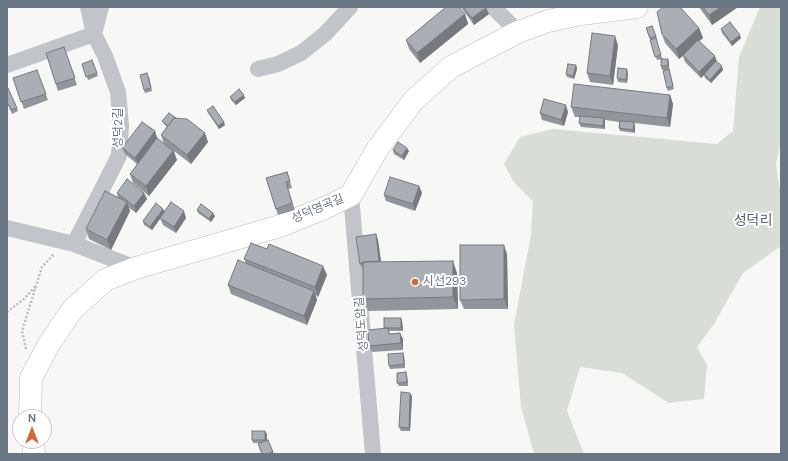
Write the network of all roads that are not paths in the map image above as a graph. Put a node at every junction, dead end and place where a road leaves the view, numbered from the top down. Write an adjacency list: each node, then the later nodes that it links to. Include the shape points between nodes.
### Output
1 (88, 7): 7 (street, 성덕2길)
2 (101, 7): 7 (street)
3 (350, 7): 9 (street, via 301,53 278,64)
4 (493, 7): 6 (street)
5 (637, 7): 6 (main road, 성덕영곡길, via 575,15)
6 (518, 32): 10 (main road, 성덕영곡길, via 451,67 413,101 378,148)
7 (94, 34): 8 (street); 12 (street, 성덕2길, via 118,92 121,126 119,156)
8 (7, 65)
9 (258, 69)
10 (351, 195): 13 (main road, 성덕영곡길, via 280,226); 15 (street, 성덕도암길)
11 (7, 228): 12 (street)
12 (74, 244): 13 (street)
13 (136, 268): 14 (main road, 성덕영곡길, via 105,280 72,310 49,344 32,378)
14 (30, 409)
15 (372, 454)

